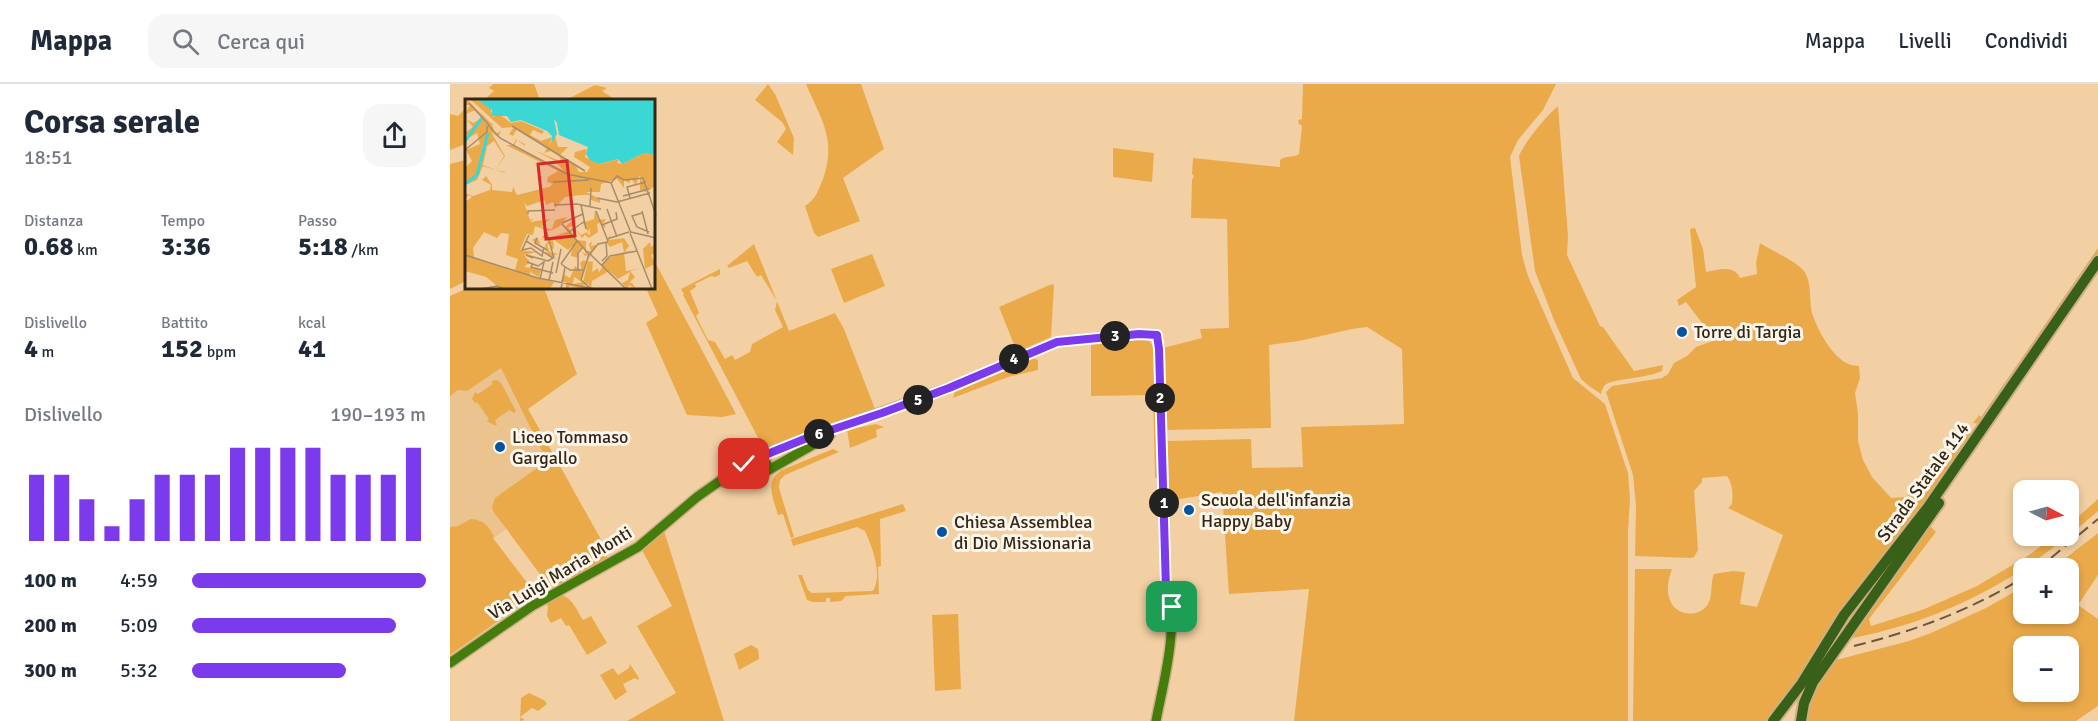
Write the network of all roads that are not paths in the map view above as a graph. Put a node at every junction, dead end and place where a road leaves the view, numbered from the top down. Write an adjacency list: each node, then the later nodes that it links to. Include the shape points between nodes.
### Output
1 (2098, 261): 11 (main road, Strada Statale 114, via 1928,507 1844,615)
2 (2098, 272): 12 (main road, Strada Statale 114, via 1813,681)
3 (846, 426): 4 (street); 6 (street); 10 (street, via 1057,342 1157,335 1166,589 1172,607 1172,628)
4 (759, 456): 5 (street, via 750,457); 6 (street, via 766,462)
5 (744, 464): 7 (street, via 745,474); 8 (street, Via Luigi Maria Monti)
6 (767, 471): 7 (street, via 761,478)
7 (750, 478): 8 (street)
8 (713, 485): 9 (street, Via Luigi Maria Monti, via 638,547 532,606)
9 (450, 663)
10 (1156, 721)
11 (1773, 721)
12 (1801, 721)

